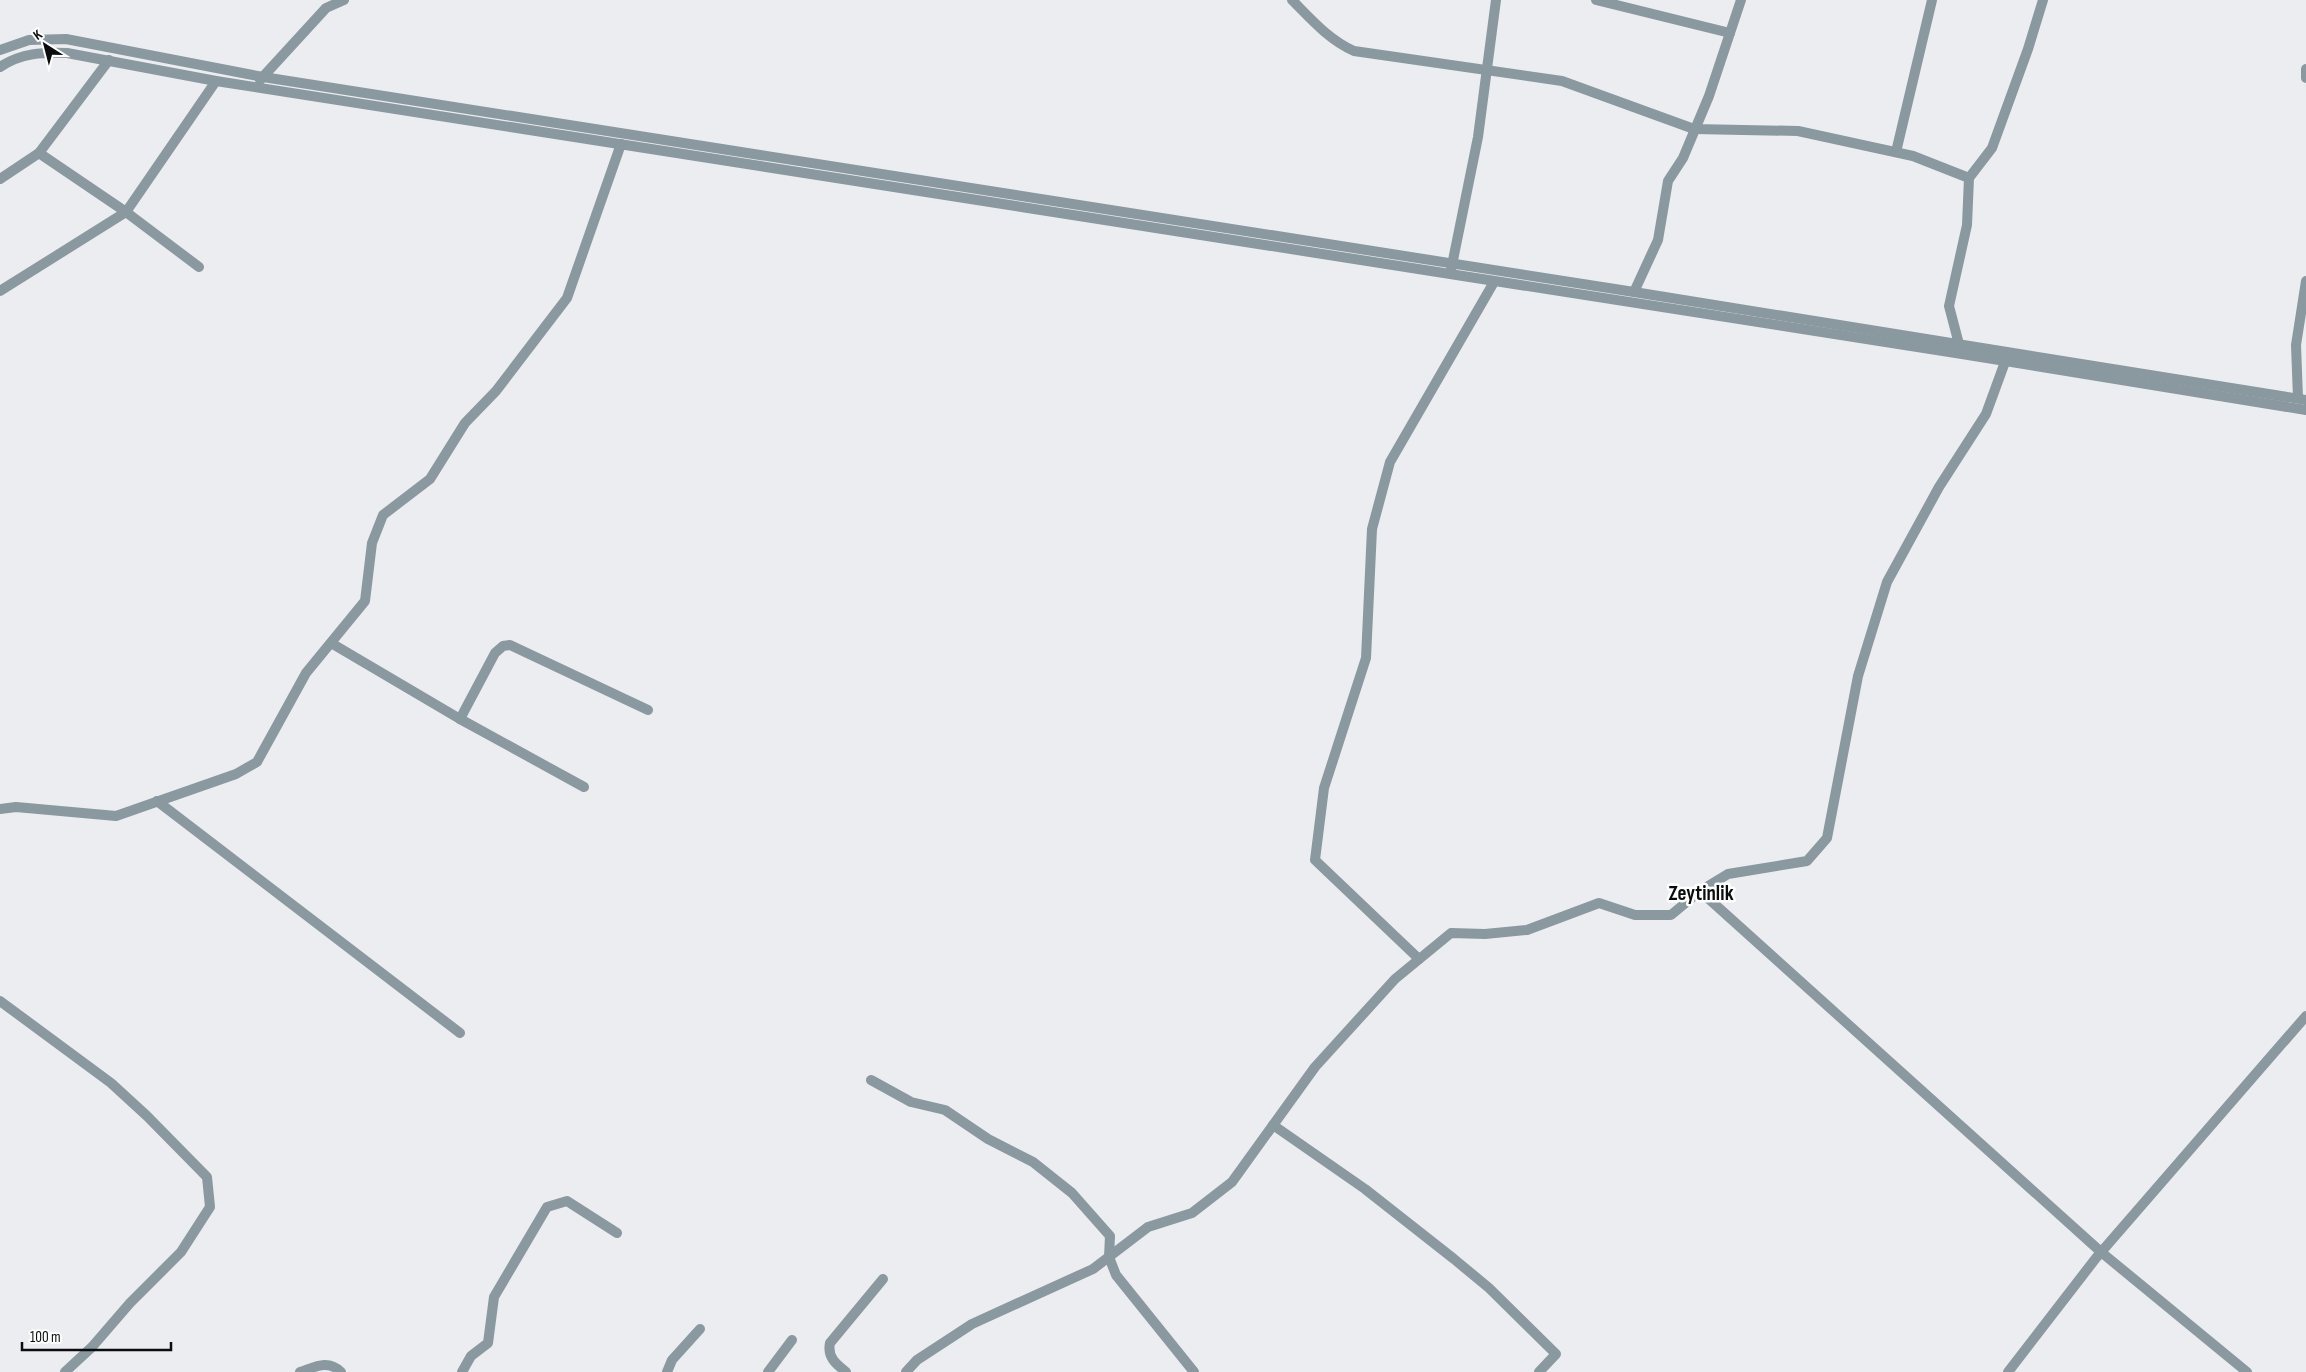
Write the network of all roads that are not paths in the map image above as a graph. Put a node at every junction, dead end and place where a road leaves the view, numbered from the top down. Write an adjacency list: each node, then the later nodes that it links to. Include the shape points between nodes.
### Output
1 (344, 0): 14 (street, via 326,8)
2 (1292, 0): 13 (street, via 1324,32 1354,51)
3 (1496, 0): 13 (street)
4 (1596, 0): 8 (street)
5 (1741, 0): 8 (street)
6 (1932, 0): 20 (street)
7 (2043, 0): 22 (street, via 1992,148)
8 (1730, 33): 18 (street)
9 (0, 50): 14 (street, via 29,40 66,39)
10 (109, 60): 11 (street, via 43,52 24,55); 16 (street); 21 (street)
11 (0, 67)
12 (2306, 69): 15 (street)
13 (1485, 71): 18 (street, via 1562,81); 25 (street, via 1478,137)
14 (263, 77): 17 (street); 25 (street)
15 (2306, 78)
16 (216, 81): 17 (street); 24 (street)
17 (254, 87): 19 (street)
18 (1694, 129): 20 (street, via 1798,131); 31 (street, via 1683,158 1668,181 1658,240)
19 (621, 144): 27 (street); 36 (street, via 566,298 496,391 465,423 430,479 383,515 372,543 365,601)
20 (1896, 152): 22 (street)
21 (39, 153): 23 (street); 24 (street)
22 (1969, 178): 32 (street, via 1967,225 1948,306)
23 (0, 179)
24 (126, 212): 26 (street); 30 (street)
25 (1453, 263): 27 (street); 31 (street)
26 (199, 267)
27 (1450, 274): 29 (street)
28 (2306, 281): 34 (street, via 2296,345)
29 (1494, 282): 32 (street); 43 (street, via 1390,462 1372,529 1366,658 1324,788 1315,860)
30 (0, 291)
31 (1634, 292): 32 (street)
32 (1961, 349): 33 (street); 34 (street)
33 (2005, 362): 35 (street); 42 (street, via 1986,414 1939,487 1887,582 1858,676 1827,838 1807,861 1728,874)
34 (2302, 399)
35 (2306, 410)
36 (331, 643): 38 (street); 40 (street, via 306,673 257,762 236,774)
37 (648, 710): 38 (street, via 510,645 495,653)
38 (460, 719): 39 (street)
39 (584, 787)
40 (157, 801): 41 (street, via 116,816 16,807); 46 (street)
41 (0, 809)
42 (1700, 891): 43 (street, via 1671,915 1634,915 1599,903 1527,930 1451,933); 50 (street)
43 (1419, 959): 48 (street, via 1395,979 1314,1067)
44 (0, 1001): 55 (street, via 111,1083 207,1177 210,1207 181,1252)
45 (2306, 1016): 50 (street)
46 (460, 1034)
47 (871, 1080): 51 (street, via 911,1102 945,1110 988,1139 1032,1162 1072,1193 1110,1236)
48 (1273, 1125): 51 (street, via 1232,1182 1192,1213 1148,1227); 64 (street, via 1365,1189 1489,1288 1556,1354)
49 (617, 1233): 58 (street, via 567,1202 547,1207 494,1297 488,1344 471,1356)
50 (2101, 1252): 65 (street); 66 (street)
51 (1109, 1257): 62 (street, via 1093,1269 972,1324 916,1360); 63 (street, via 1116,1275 1132,1297)
52 (883, 1280): 61 (street, via 830,1343 832,1360)
53 (700, 1329): 59 (street, via 672,1360)
54 (792, 1340): 60 (street)
55 (65, 1372)
56 (300, 1372): 57 (street, via 323,1364)
57 (341, 1372)
58 (462, 1372)
59 (667, 1372)
60 (768, 1372)
61 (846, 1372)
62 (906, 1372)
63 (1194, 1372)
64 (1540, 1372)
65 (2008, 1372)
66 (2247, 1372)

